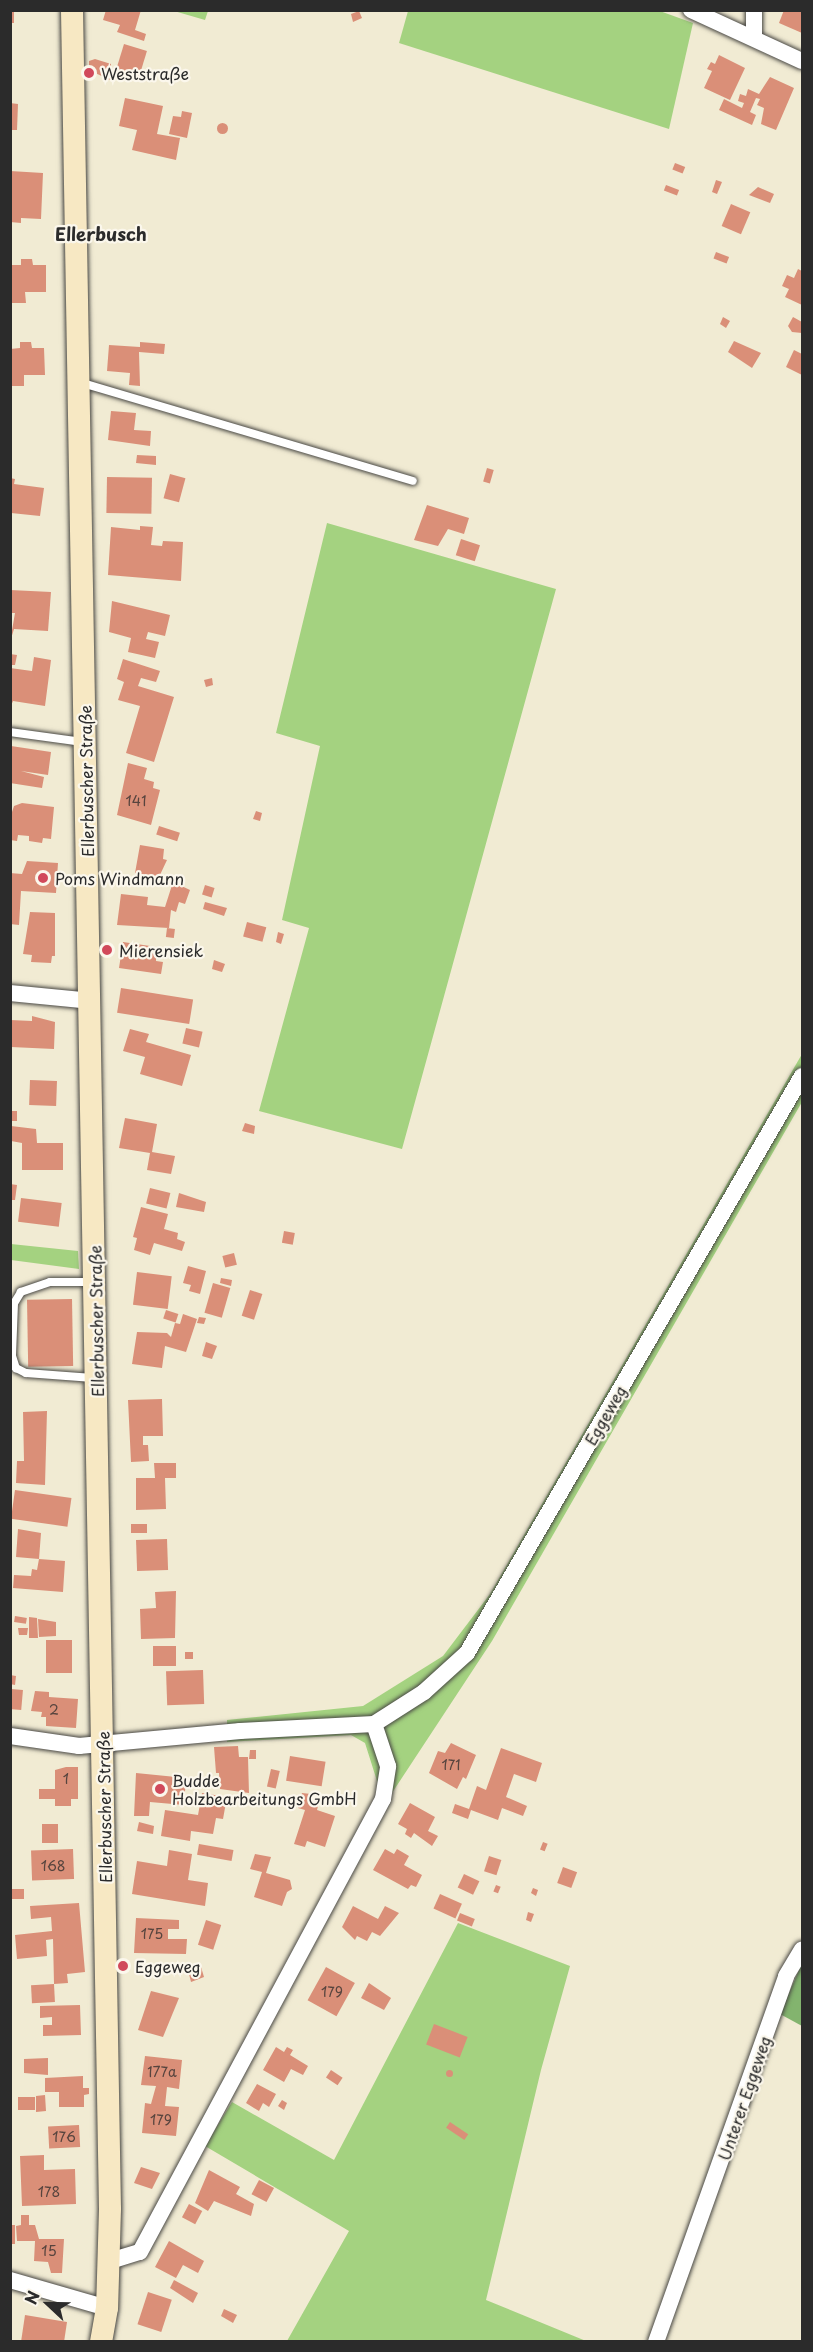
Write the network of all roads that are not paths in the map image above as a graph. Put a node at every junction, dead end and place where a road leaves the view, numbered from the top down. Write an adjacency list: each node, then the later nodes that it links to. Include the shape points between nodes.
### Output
1 (72, 10): 6 (main road, Ellerbuscher Straße)
2 (691, 10): 4 (street)
3 (754, 10): 4 (street)
4 (754, 38): 5 (street)
5 (802, 61)
6 (78, 382): 7 (lane); 9 (main road, Ellerbuscher Straße)
7 (413, 481)
8 (10, 732): 9 (lane)
9 (85, 742): 11 (main road, Ellerbuscher Straße)
10 (10, 993): 11 (street)
11 (92, 1001): 13 (main road, Ellerbuscher Straße)
12 (802, 1076): 15 (street, Eggeweg, via 467,1653 424,1692)
13 (96, 1282): 14 (main road, Ellerbuscher Straße); 14 (lane, via 50,1282 21,1292 14,1303 12,1356 16,1368 26,1373)
14 (98, 1378): 17 (main road, Ellerbuscher Straße)
15 (374, 1724): 17 (street, Eggeweg); 19 (street, via 388,1766 383,1799 140,2252)
16 (10, 1736): 17 (street, Eggeweg, via 78,1746)
17 (103, 1742): 19 (main road, Ellerbuscher Straße)
18 (802, 1949): 23 (street, Unterer Eggeweg, via 786,1976)
19 (110, 2261): 21 (main road, Ellerbuscher Straße)
20 (10, 2280): 21 (street)
21 (107, 2308): 22 (main road, Ellerbuscher Straße)
22 (101, 2342)
23 (656, 2342)

